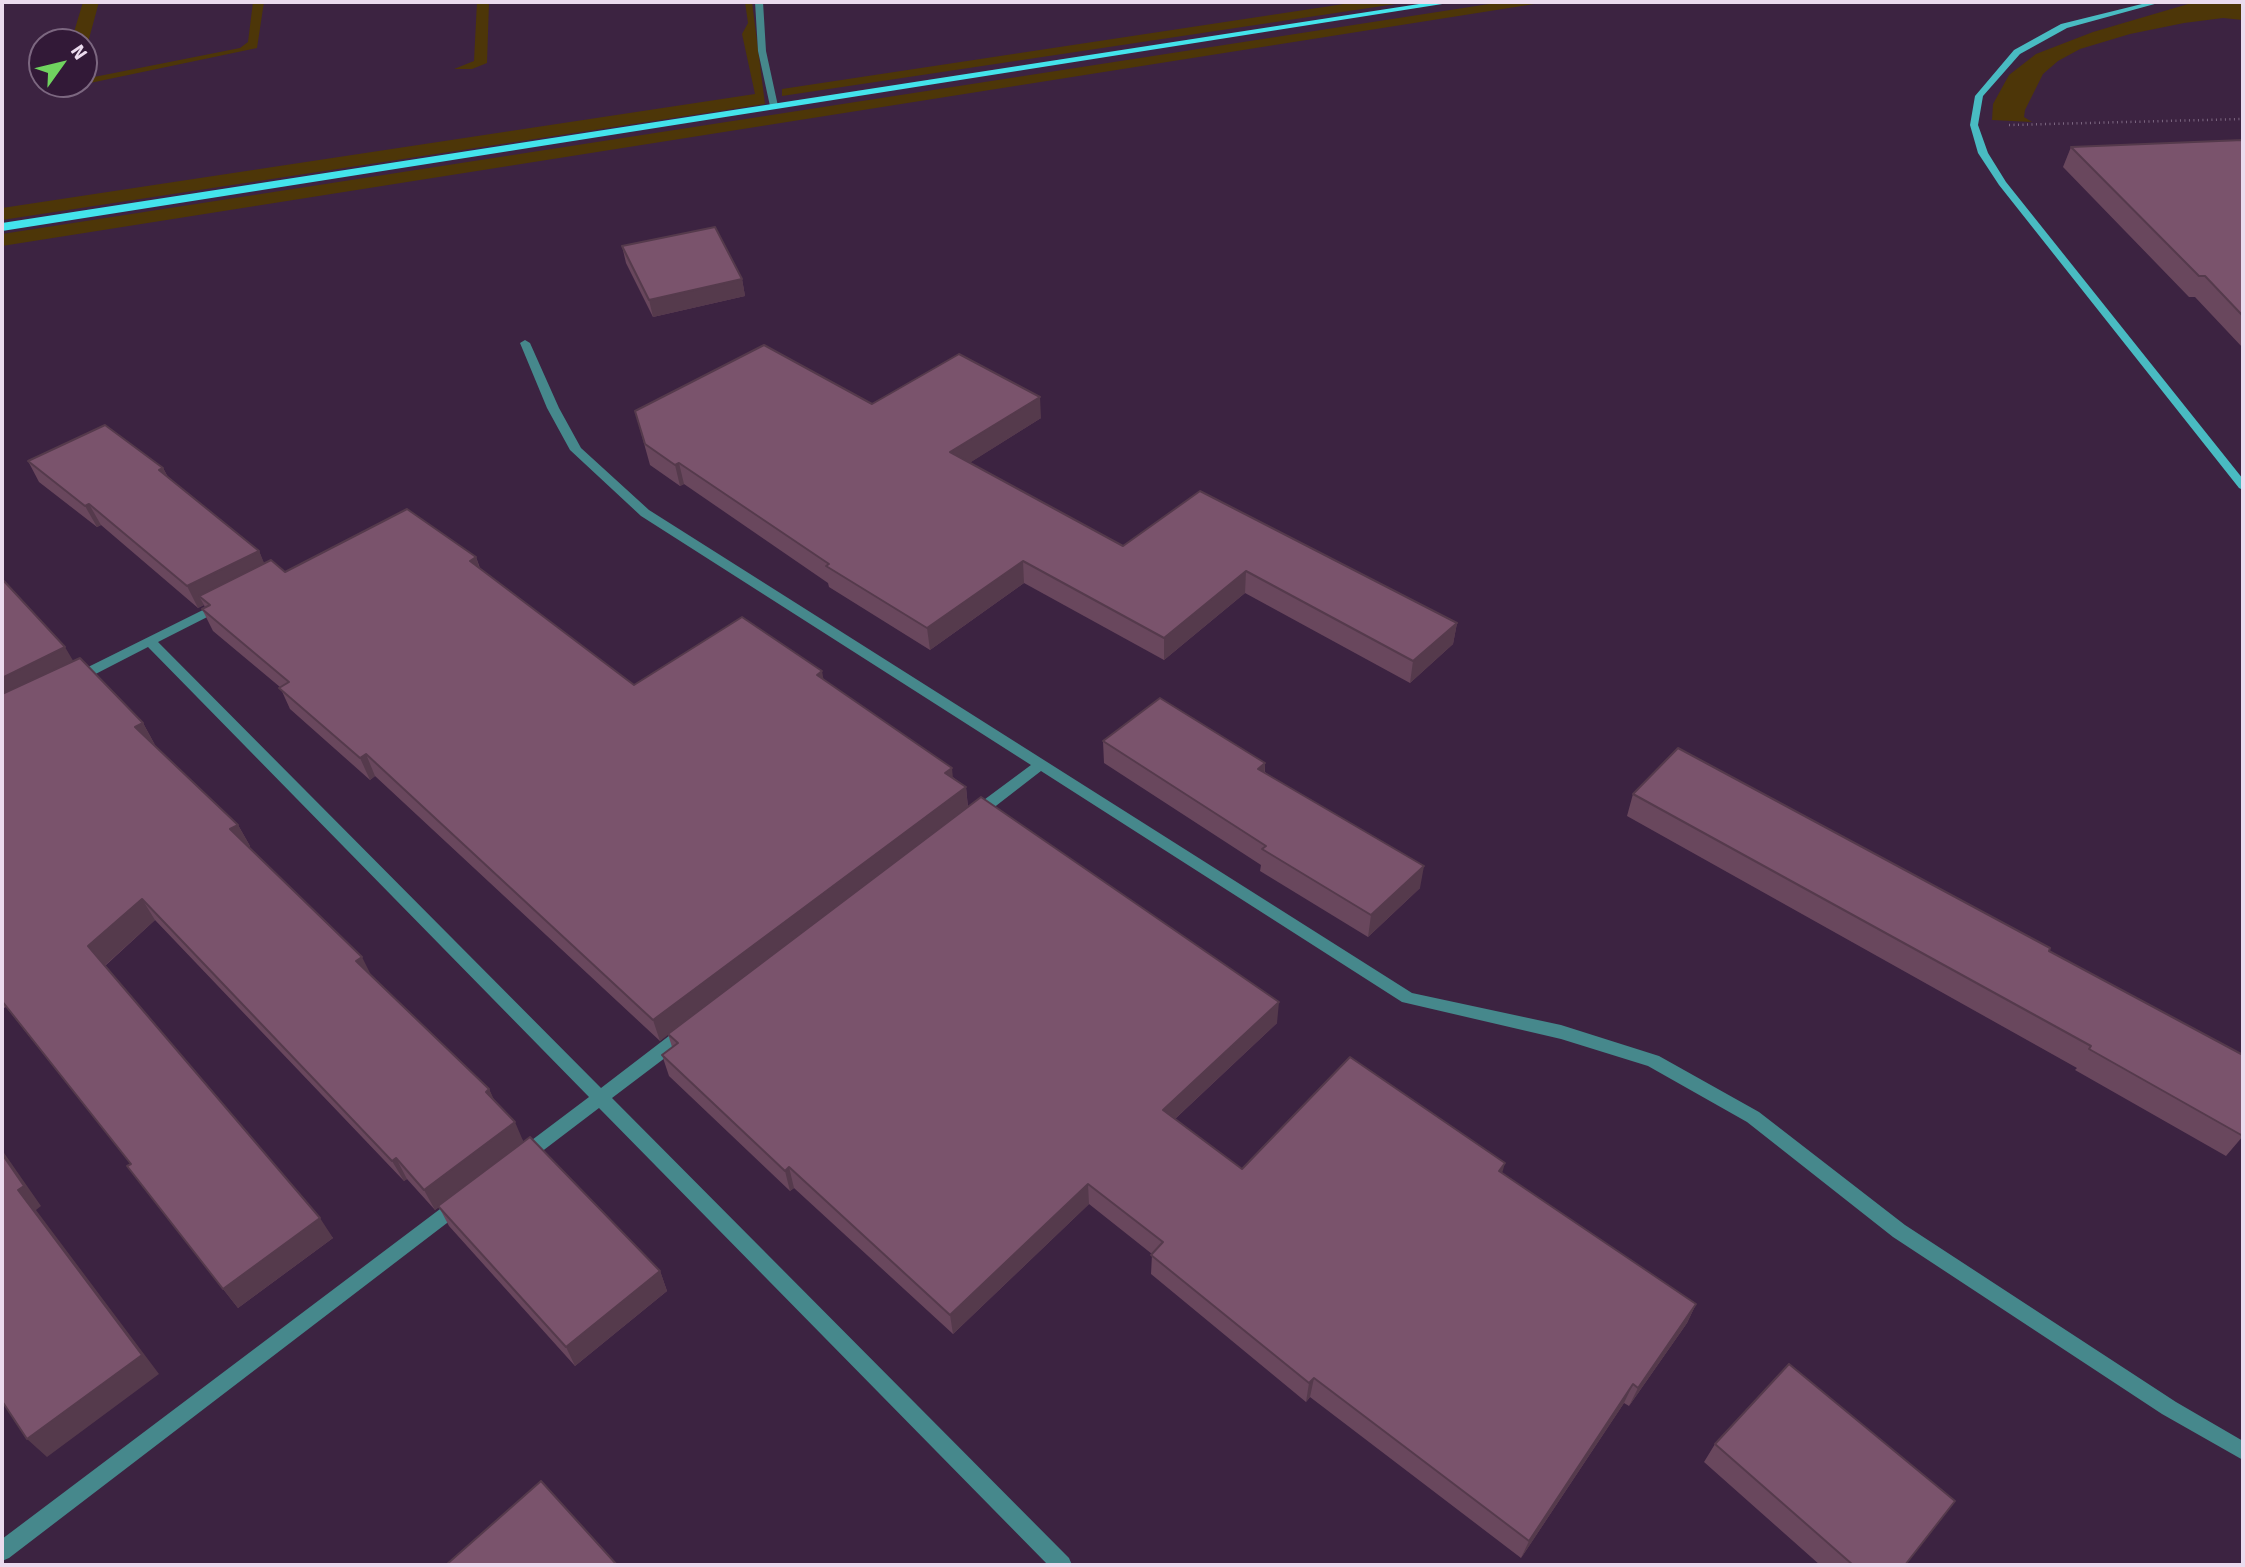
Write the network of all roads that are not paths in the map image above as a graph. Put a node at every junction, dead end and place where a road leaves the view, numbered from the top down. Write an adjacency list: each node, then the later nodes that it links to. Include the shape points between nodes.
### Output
1 (760, 2): 4 (street, via 762,51)
2 (1450, 2): 4 (main road)
3 (2158, 2): 7 (street, via 2064,26 2026,46 1979,96 1973,125 1983,153 2002,183)
4 (774, 106): 5 (main road)
5 (2, 227)
6 (525, 344): 11 (street, via 576,450 645,513)
7 (2243, 486)
8 (233, 599): 9 (street)
9 (149, 641): 10 (street); 14 (street)
10 (63, 685)
11 (1040, 765): 12 (street); 17 (street, via 1408,998 1561,1032 1653,1060 1753,1117 1899,1231 2169,1408)
12 (963, 823)
13 (698, 1023): 14 (street)
14 (599, 1099): 15 (street); 19 (street)
15 (511, 1166)
16 (478, 1191): 18 (street)
17 (2243, 1451)
18 (2, 1551)
19 (1062, 1565)

